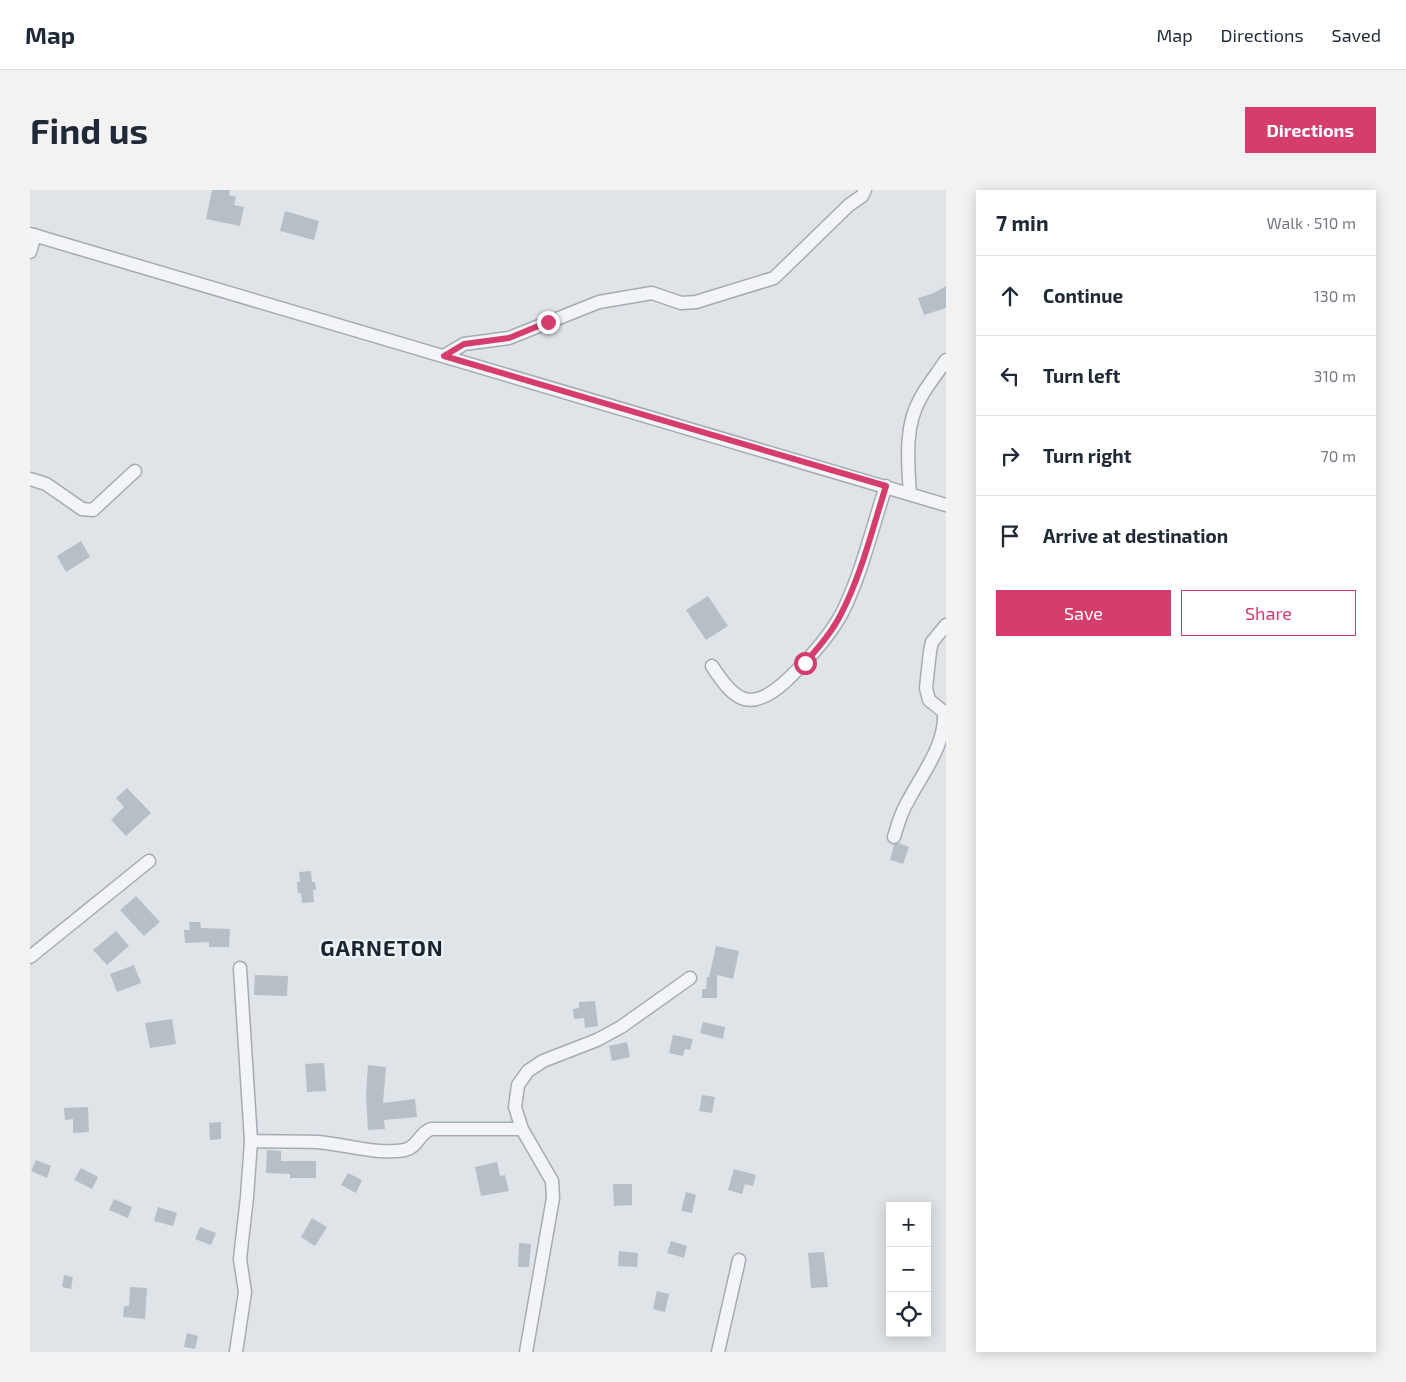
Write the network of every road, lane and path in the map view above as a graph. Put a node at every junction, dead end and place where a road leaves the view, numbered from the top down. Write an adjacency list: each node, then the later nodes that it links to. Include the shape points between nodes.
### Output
1 (865, 190): 4 (street, via 774,278 696,302 681,303 652,294 600,302 509,338 464,344)
2 (33, 235): 3 (street); 4 (street)
3 (30, 252)
4 (444, 356): 8 (street)
5 (946, 360): 9 (street, via 919,399 912,416 908,461)
6 (135, 470): 7 (street, via 93,510 82,509 46,484)
7 (30, 479)
8 (886, 486): 9 (street); 12 (street, via 841,614 805,663 765,697 751,701 737,696)
9 (910, 494): 10 (street)
10 (946, 505)
11 (946, 625): 13 (street, via 932,642 926,688 929,700 944,712 940,738 901,814)
12 (712, 666)
13 (894, 837)
14 (149, 861): 15 (street)
15 (30, 957)
16 (240, 968): 19 (street)
17 (690, 978): 18 (street, via 622,1027 543,1061 528,1071 518,1085 516,1107)
18 (522, 1129): 19 (street, via 431,1129 416,1144 403,1150 316,1142); 22 (street, via 552,1180 553,1198)
19 (251, 1141): 21 (street, via 240,1259 245,1292)
20 (739, 1260): 23 (street)
21 (236, 1352)
22 (526, 1352)
23 (718, 1352)

